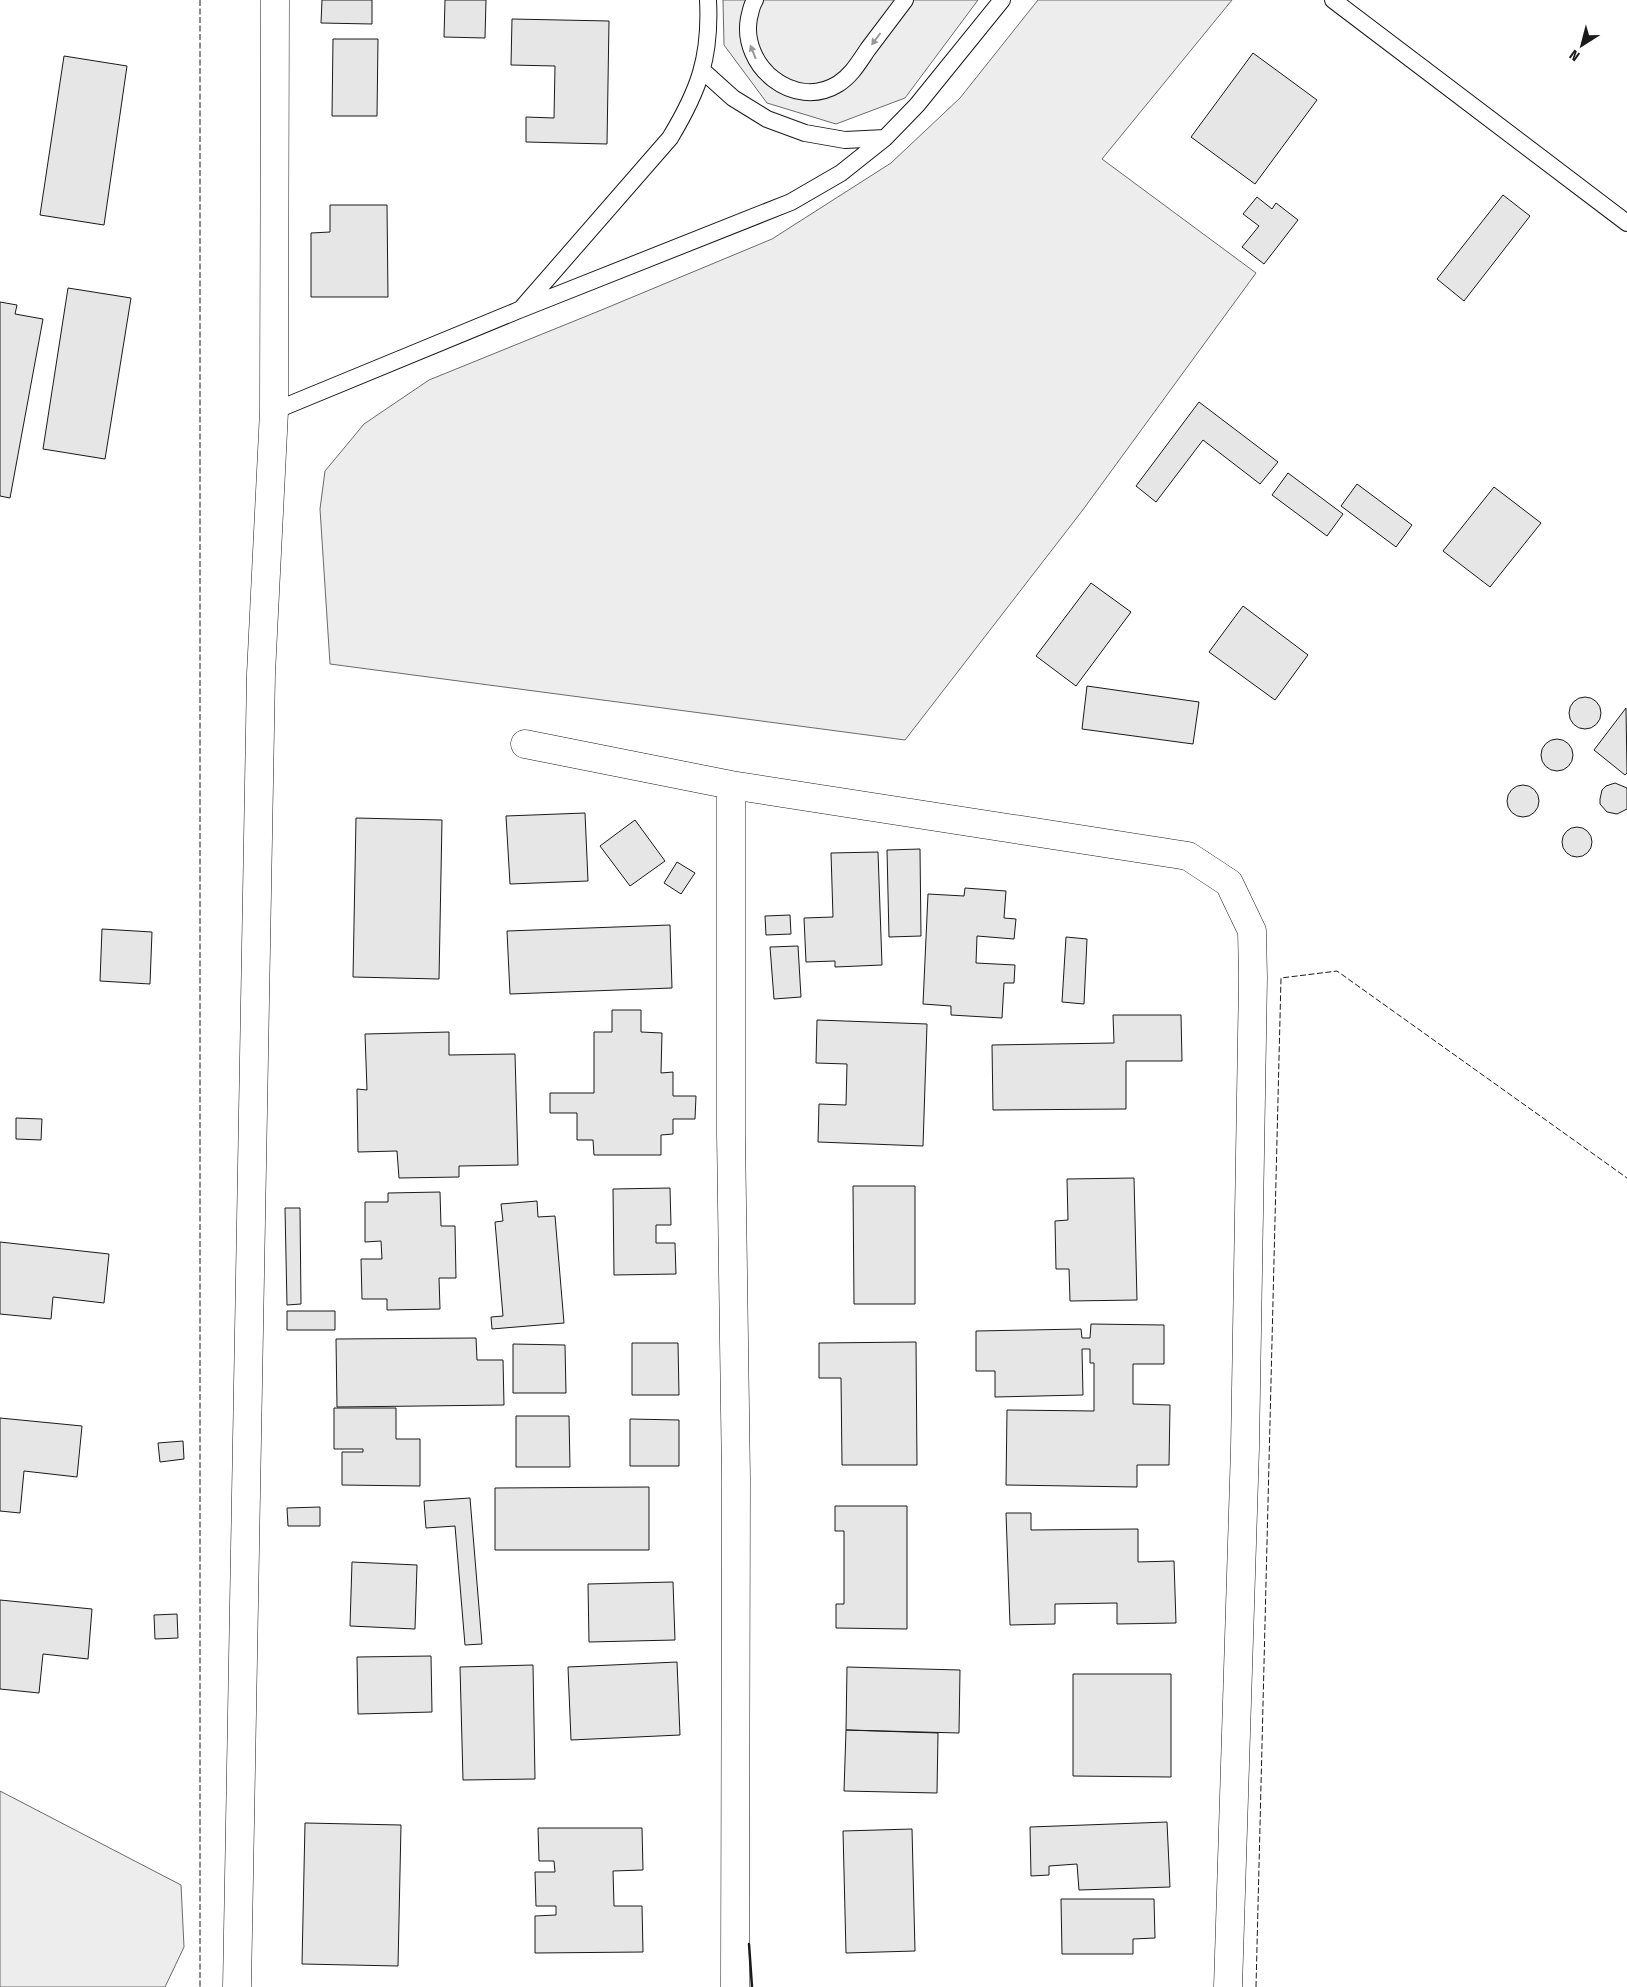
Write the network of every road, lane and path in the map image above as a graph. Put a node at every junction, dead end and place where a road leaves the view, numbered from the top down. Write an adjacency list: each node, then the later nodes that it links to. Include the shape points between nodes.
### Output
1 (275, 0): 11 (street)
2 (708, 0): 7 (lane, via 710,27)
3 (755, 0): 4 (lane, one-way to 3, via 852,73 837,84 801,91 783,85 764,71 751,51 747,28)
4 (905, 0)
5 (1002, 0): 8 (lane, via 917,105)
6 (1333, 0): 9 (lane)
7 (703, 71): 8 (lane, via 733,98 760,115 805,133 845,140); 10 (lane, via 690,106 670,138)
8 (885, 138): 10 (lane, via 841,173 791,202)
9 (1627, 223)
10 (519, 310): 11 (lane)
11 (274, 411): 14 (street, via 261,684)
12 (525, 744): 13 (street)
13 (730, 785): 15 (street, via 736,1478); 16 (street, via 1188,856 1229,882 1252,931 1245,1448)
14 (237, 1987)
15 (735, 1987)
16 (1228, 1987)

